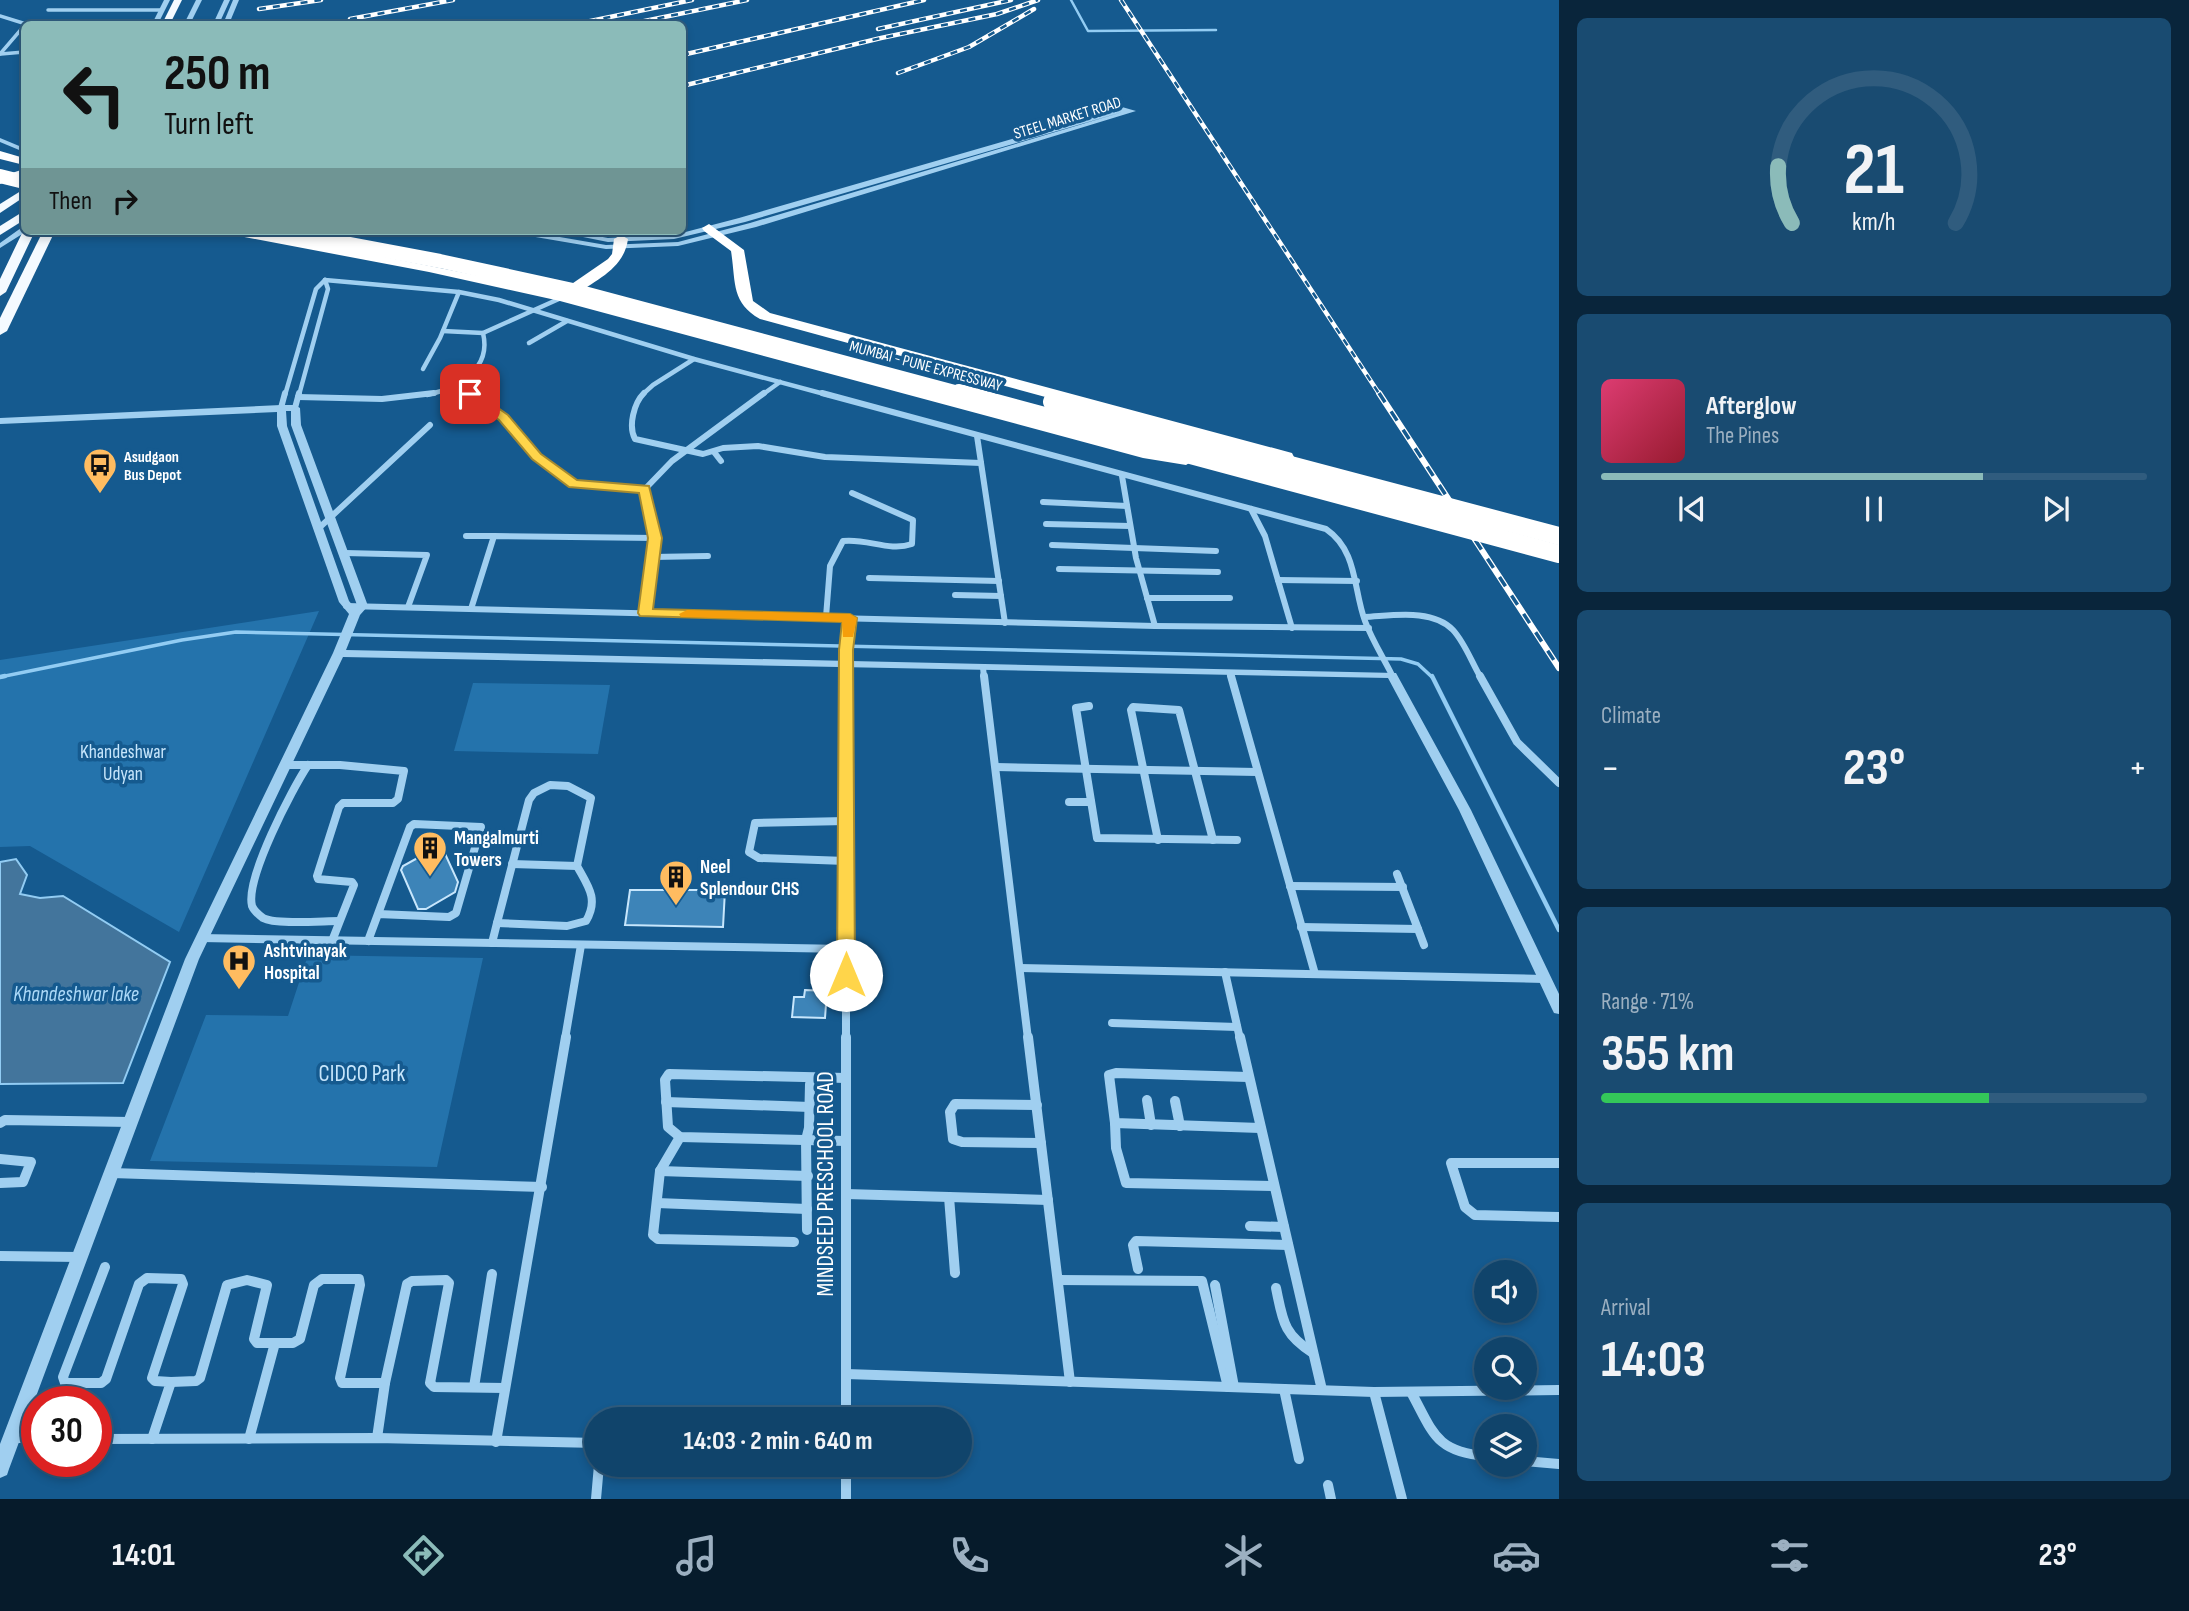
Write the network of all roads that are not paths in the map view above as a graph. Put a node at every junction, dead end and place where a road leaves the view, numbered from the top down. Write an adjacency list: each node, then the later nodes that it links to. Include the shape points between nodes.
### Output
1 (167, 0): 8 (street)
2 (178, 0): 11 (highway)
3 (189, 0): 12 (highway)
4 (199, 0): 13 (street)
5 (227, 0): 14 (street)
6 (236, 0): 15 (street)
7 (48, 10): 8 (street)
8 (162, 10): 10 (street)
9 (0, 16): 16 (street)
10 (156, 21)
11 (168, 21)
12 (179, 21)
13 (188, 21)
14 (217, 21)
15 (227, 21)
16 (21, 24)
17 (21, 30): 19 (street)
18 (21, 52): 19 (street)
19 (0, 54)
20 (0, 140): 21 (street)
21 (21, 149)
22 (0, 155): 23 (highway)
23 (21, 161)
24 (0, 164): 25 (highway)
25 (21, 170)
26 (21, 172): 27 (highway)
27 (0, 179): 28 (highway, bridge)
28 (21, 182)
29 (21, 194): 30 (highway)
30 (0, 208): 31 (highway)
31 (21, 212)
32 (21, 215): 33 (highway)
33 (0, 231)
34 (714, 231): 34 (street, STEEL MARKET ROAD, via 1124,108 1133,111); 43 (street, STEEL MARKET ROAD); 71 (highway, bridge, via 740,257 744,296 750,307 765,316 1272,451)
35 (21, 234): 44 (street)
36 (25, 235): 46 (highway)
37 (47, 235): 51 (highway)
38 (255, 235): 48 (highway)
39 (301, 235): 69 (highway, MUMBAI - PUNE EXPRESSWAY, bridge, via 573,290)
40 (362, 235): 71 (highway, MUMBAI - PUNE EXPRESSWAY, bridge, via 599,284)
41 (536, 235): 43 (street, STEEL MARKET ROAD, via 606,247)
42 (580, 235): 43 (street, STEEL MARKET ROAD)
43 (621, 243): 48 (highway, via 613,262)
44 (0, 246)
45 (325, 280): 47 (street); 59 (street, via 328,289); 60 (street, via 316,289)
46 (0, 292)
47 (459, 292): 49 (street); 52 (street)
48 (562, 298): 49 (street); 69 (highway, bridge, via 1143,453)
49 (530, 310): 50 (street); 53 (street)
50 (567, 321): 54 (street); 55 (street)
51 (0, 331)
52 (443, 331): 53 (street); 56 (street)
53 (483, 333): 58 (street, via 485,348)
54 (529, 344)
55 (694, 359): 57 (street); 65 (street, via 653,385 633,408 635,439)
56 (422, 369)
57 (780, 382): 64 (street); 65 (street)
58 (463, 383): 59 (street, via 419,397); 72 (street, via 482,405 504,418 536,456 574,484)
59 (296, 406): 60 (street); 77 (street, via 296,425)
60 (281, 411): 61 (street); 63 (street); 80 (street, via 282,426)
61 (0, 421)
62 (430, 425): 77 (street)
63 (0, 428)
64 (977, 436): 68 (street); 70 (street)
65 (685, 452): 66 (street); 72 (street)
66 (714, 452): 67 (street); 68 (street, via 758,446 825,457)
67 (721, 461)
68 (981, 463): 97 (street)
69 (1254, 472): 89 (highway, MUMBAI - PUNE EXPRESSWAY, bridge)
70 (1122, 476): 75 (street); 76 (street)
71 (1338, 477): 83 (highway, MUMBAI - PUNE EXPRESSWAY, bridge)
72 (645, 489): 84 (street)
73 (852, 493): 107 (street, via 913,520 912,544 899,548 843,541 830,566)
74 (1043, 502): 75 (street)
75 (1127, 506): 79 (street)
76 (1251, 509): 96 (street); 98 (street, via 1338,534)
77 (332, 516): 80 (street); 88 (street)
78 (1046, 524): 79 (street)
79 (1130, 526): 86 (street)
80 (319, 528): 105 (street, via 346,606)
81 (466, 536): 82 (street)
82 (494, 536): 84 (street); 104 (street)
83 (1559, 536)
84 (655, 538): 90 (street)
85 (1052, 545): 86 (street)
86 (1134, 548): 87 (street); 93 (street)
87 (1216, 551)
88 (345, 553): 103 (street, via 427,555); 105 (street)
89 (1559, 554)
90 (653, 556): 91 (street); 106 (street)
91 (708, 556)
92 (1059, 569): 93 (street)
93 (1139, 570): 94 (street); 101 (street)
94 (1218, 572)
95 (869, 578): 97 (street)
96 (1278, 580): 98 (street); 112 (street)
97 (999, 581): 100 (street)
98 (1357, 581): 108 (street)
99 (955, 595): 100 (street)
100 (1001, 596): 110 (street)
101 (1147, 598): 102 (street); 111 (street)
102 (1230, 598)
103 (408, 607): 104 (street); 105 (street)
104 (471, 609): 106 (street)
105 (357, 613): 114 (street)
106 (645, 613): 107 (street)
107 (826, 617): 109 (street)
108 (1364, 617): 113 (street); 127 (street, via 1418,617 1446,624 1517,743)
109 (850, 618): 110 (street); 115 (street, MINDSEED PRESCHOOL ROAD)
110 (1004, 623): 111 (street)
111 (1155, 626): 112 (street)
112 (1292, 628): 113 (street)
113 (1369, 628): 117 (street)
114 (339, 653): 115 (street); 120 (street)
115 (846, 664): 116 (street); 130 (street, MINDSEED PRESCHOOL ROAD)
116 (984, 667): 118 (street); 122 (street)
117 (1389, 668): 118 (street); 155 (street, via 1465,810)
118 (1230, 673): 126 (street)
119 (1089, 706): 123 (street, via 1076,708)
120 (285, 765): 121 (street); 145 (street)
121 (308, 765): 141 (street, via 267,848 251,905 267,920); 141 (street, via 404,771 393,803 343,803 339,807 317,876 354,885)
122 (996, 767): 123 (street); 152 (street)
123 (1084, 769): 124 (street); 129 (street)
124 (1142, 770): 125 (street); 125 (street, via 1133,707 1179,710); 131 (street)
125 (1193, 771): 126 (street); 132 (street)
126 (1257, 772): 138 (street)
127 (1559, 783)
128 (1069, 802): 129 (street)
129 (1091, 802): 131 (street, via 1097,838)
130 (846, 821): 134 (street, MINDSEED PRESCHOOL ROAD); 134 (street, via 755,823 749,852 759,858)
131 (1158, 840): 132 (street)
132 (1213, 840): 133 (street)
133 (1237, 840)
134 (846, 862): 151 (street, MINDSEED PRESCHOOL ROAD)
135 (512, 864): 136 (street); 136 (street, via 530,796 545,787 563,786 583,790 591,798); 142 (street)
136 (577, 866): 142 (street, via 595,895 586,921 567,926)
137 (1397, 874): 139 (street)
138 (1290, 886): 139 (street); 143 (street)
139 (1402, 887): 144 (street)
140 (378, 914): 140 (street, via 410,827 481,827 456,913 449,917); 147 (street)
141 (340, 921): 146 (street)
142 (497, 923): 148 (street)
143 (1301, 927): 144 (street); 154 (street)
144 (1418, 929): 150 (street)
145 (201, 938): 146 (street); 167 (street)
146 (332, 941): 147 (street)
147 (368, 941): 148 (street)
148 (492, 943): 149 (street)
149 (581, 945): 151 (street); 184 (street)
150 (1424, 945)
151 (846, 949): 160 (street, MINDSEED PRESCHOOL ROAD)
152 (1020, 968): 153 (street); 165 (street)
153 (1225, 972): 154 (street); 158 (street)
154 (1315, 975): 155 (street)
155 (1545, 979): 156 (street)
156 (1559, 1009)
157 (1112, 1023): 158 (street)
158 (1237, 1027): 159 (street)
159 (1248, 1077): 169 (street, via 1109,1075); 172 (street)
160 (846, 1079): 164 (street, via 669,1074); 175 (street, MINDSEED PRESCHOOL ROAD)
161 (810, 1084): 166 (street)
162 (1147, 1100): 170 (street)
163 (1175, 1101): 171 (street)
164 (666, 1102): 166 (street); 173 (street, via 668,1127)
165 (1037, 1105): 176 (street); 176 (street, via 955,1104 950,1112 953,1139)
166 (810, 1107): 174 (street)
167 (131, 1122): 168 (street); 180 (street)
168 (0, 1123)
169 (1115, 1123): 170 (street); 183 (street, via 1116,1148 1126,1182)
170 (1151, 1125): 171 (street)
171 (1180, 1126): 172 (street)
172 (1260, 1128): 183 (street)
173 (680, 1137): 174 (street); 179 (street)
174 (806, 1140): 175 (street); 181 (street)
175 (846, 1140): 185 (street, MINDSEED PRESCHOOL ROAD)
176 (1041, 1143): 187 (street)
177 (0, 1159): 182 (street, via 31,1162 23,1182)
178 (1559, 1163): 190 (street, via 1451,1163 1465,1207 1475,1215)
179 (660, 1171): 181 (street); 188 (street)
180 (111, 1173): 184 (street); 197 (street)
181 (808, 1176): 189 (street)
182 (0, 1183)
183 (1274, 1186): 192 (street)
184 (541, 1187): 213 (street)
185 (846, 1194): 186 (street); 207 (street, MINDSEED PRESCHOOL ROAD)
186 (949, 1197): 187 (street); 200 (street)
187 (1048, 1199): 202 (street)
188 (657, 1203): 189 (street); 194 (street, via 653,1235 658,1239)
189 (807, 1209): 193 (street)
190 (1559, 1217)
191 (1250, 1226): 192 (street)
192 (1284, 1227): 195 (street)
193 (807, 1230)
194 (794, 1242)
195 (1288, 1245): 199 (street, via 1136,1241); 206 (street)
196 (0, 1256): 197 (street)
197 (79, 1257): 220 (street)
198 (105, 1268): 208 (street, via 63,1377 65,1382 106,1379 139,1284 147,1278 181,1279 184,1284 152,1378)
199 (1138, 1269)
200 (955, 1273)
201 (492, 1274): 211 (street)
202 (1058, 1280): 210 (street); 212 (street, via 1202,1281)
203 (1215, 1286): 212 (street)
204 (1276, 1287): 206 (street, via 1287,1334)
205 (275, 1343): 208 (street, via 254,1339 267,1285 233,1281 227,1285 200,1378); 209 (street, via 300,1339 314,1285 322,1279 359,1279 340,1378 342,1383); 225 (street)
206 (1313, 1353): 215 (street)
207 (846, 1374): 210 (street); 219 (street, MINDSEED PRESCHOOL ROAD)
208 (171, 1382): 224 (street)
209 (385, 1382): 211 (street, via 407,1284 446,1280 430,1382 434,1387); 223 (street)
210 (1070, 1382): 212 (street)
211 (474, 1387): 213 (street)
212 (1231, 1387): 214 (street)
213 (505, 1388): 226 (street)
214 (1284, 1389): 215 (street); 229 (street)
215 (1322, 1390): 217 (street)
216 (1559, 1390): 218 (street)
217 (1374, 1392): 218 (street); 239 (street)
218 (1411, 1392): 228 (street, via 1448,1448)
219 (846, 1407)
220 (10, 1438): 221 (street); 232 (street)
221 (21, 1438)
222 (112, 1438): 224 (street)
223 (377, 1438): 225 (street); 226 (street)
224 (152, 1439): 225 (street)
225 (249, 1439)
226 (496, 1442): 227 (street)
227 (584, 1443)
228 (1474, 1455)
229 (1299, 1459)
230 (1537, 1462): 231 (street)
231 (1559, 1464)
232 (0, 1469)
233 (598, 1477): 236 (street)
234 (846, 1477): 237 (street)
235 (1328, 1485): 238 (street)
236 (596, 1499)
237 (846, 1499)
238 (1331, 1499)
239 (1402, 1499)

